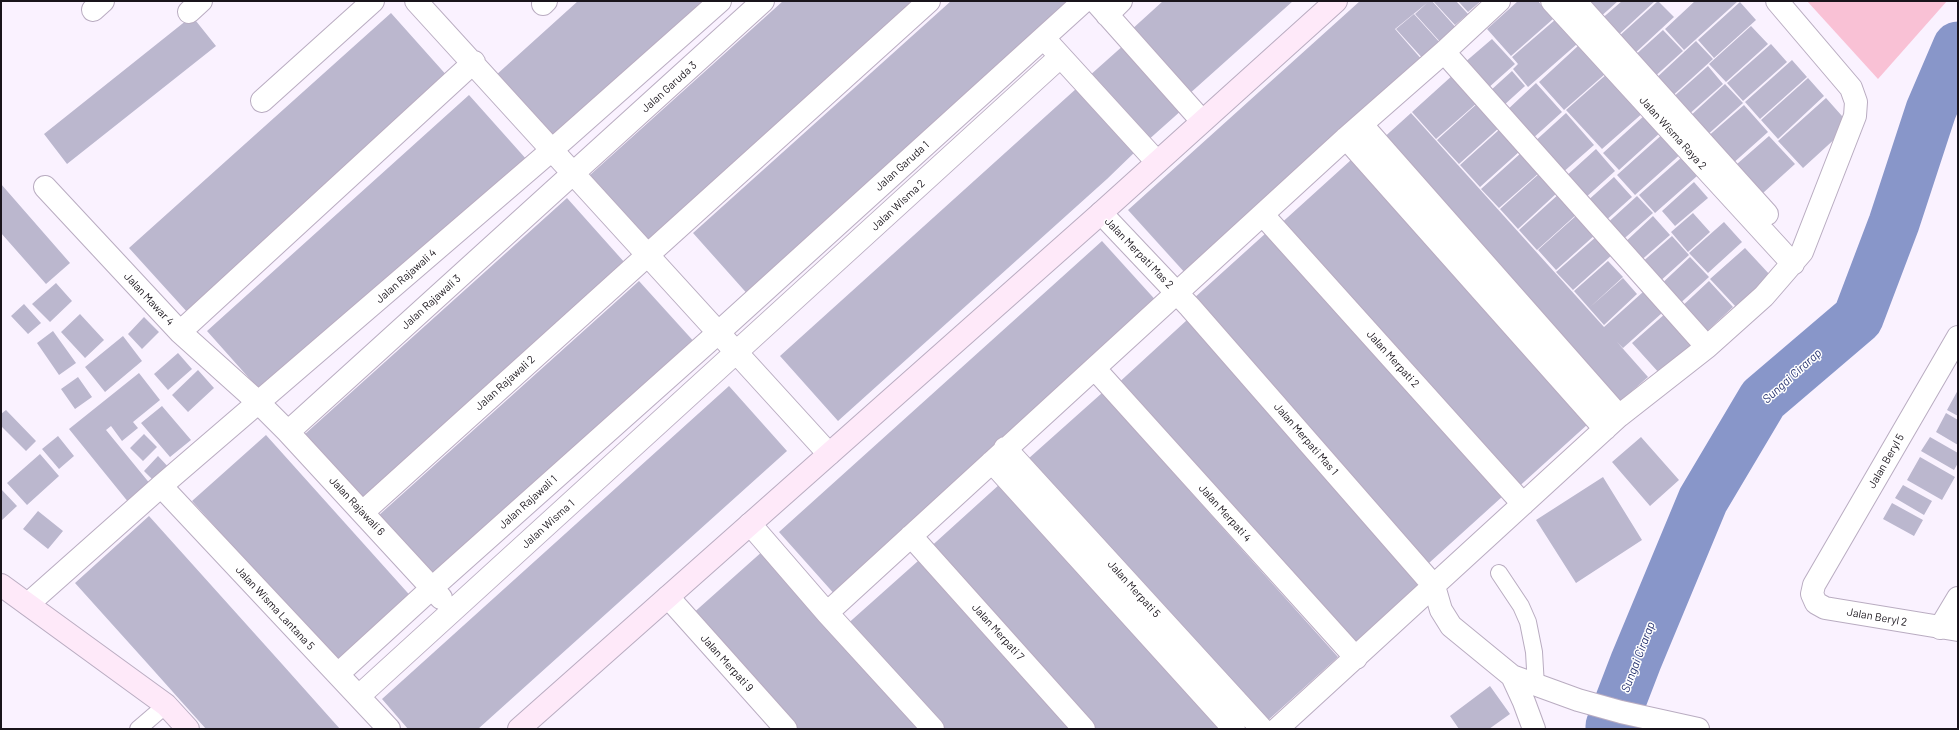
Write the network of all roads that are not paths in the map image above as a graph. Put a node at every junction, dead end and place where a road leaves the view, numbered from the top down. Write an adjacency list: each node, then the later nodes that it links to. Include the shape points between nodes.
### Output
1 (373, 1): 17 (street)
2 (416, 1): 16 (street)
3 (720, 1): 21 (street)
4 (763, 1): 23 (street, Jalan Garuda 3)
5 (929, 1): 27 (street, Jalan Rajawali 2)
6 (1084, 1): 13 (street, Jalan Garuda 1)
7 (1336, 1): 18 (street)
8 (1499, 1): 14 (street)
9 (1552, 1): 28 (street, Jalan Wisma Raya 2)
10 (1576, 1): 28 (street, Jalan Wisma Raya 2)
11 (1777, 1): 28 (street, via 1852,88 1856,102 1854,116)
12 (1108, 6): 18 (street)
13 (1043, 38): 15 (street); 31 (street, Jalan Garuda 1)
14 (1444, 52): 19 (street); 33 (street)
15 (1060, 57): 22 (street); 34 (street, Jalan Wisma 2)
16 (474, 62): 21 (street); 30 (street)
17 (262, 101)
18 (1202, 121): 22 (street)
19 (1362, 125): 20 (street); 37 (street)
20 (1346, 138): 26 (street); 37 (street)
21 (553, 149): 23 (street); 36 (street, Jalan Rajawali 4)
22 (1157, 162): 25 (street)
23 (574, 172): 27 (street); 38 (street, Jalan Rajawali 3)
24 (45, 187): 30 (street, Jalan Mawar 4)
25 (1101, 213): 29 (street, Jalan Merpati Mas 2); 39 (street)
26 (1263, 214): 29 (street); 42 (street, Jalan Merpati 2)
27 (648, 254): 31 (street); 43 (street, Jalan Rajawali 2)
28 (1797, 258): 33 (street, via 1764,296)
29 (1177, 293): 35 (street); 49 (street, Jalan Merpati Mas 1)
30 (180, 332): 36 (street, Jalan Mawar 4)
31 (719, 332): 34 (street); 50 (street, Jalan Rajawali 1)
32 (1958, 337): 48 (street, Jalan Beryl 5)
33 (1707, 347): 37 (street)
34 (737, 353): 39 (street); 54 (street, Jalan Wisma 1)
35 (1094, 369): 40 (street); 57 (street, Jalan Merpati 4)
36 (259, 403): 38 (street, Jalan Rajawali 6); 41 (street, Jalan Rajawali 4)
37 (1612, 422): 42 (street)
38 (288, 432): 43 (street, Jalan Rajawali 6)
39 (829, 454): 44 (street)
40 (999, 455): 45 (street); 70 (street); 71 (street, Jalan Merpati 5)
41 (161, 486): 53 (street, Jalan Rajawali 4); 58 (street, Jalan Wisma Lantana 5)
42 (1524, 504): 49 (street)
43 (363, 512): 50 (street, Jalan Rajawali 6)
44 (750, 524): 51 (street); 55 (street)
45 (911, 536): 55 (street); 69 (street, Jalan Merpati 7)
46 (1499, 573): 60 (lane, via 1521,606 1528,622 1534,652)
47 (1, 585): 53 (street)
48 (1814, 585): 56 (street, Jalan Beryl 2, via 1814,599 1825,608)
49 (1434, 586): 57 (street); 59 (street, via 1441,610 1450,626)
50 (432, 588): 54 (street, Jalan Rajawali 6); 58 (street, Jalan Rajawali 1)
51 (668, 597): 66 (street); 67 (street, Jalan Merpati 9)
52 (1958, 598): 56 (street)
53 (28, 604): 62 (street)
54 (452, 611): 61 (street, Jalan Wisma 1)
55 (827, 613): 68 (street)
56 (1949, 629)
57 (1356, 658): 72 (street)
58 (338, 674): 61 (street, Jalan Wisma Lantana 5)
59 (1512, 676): 60 (street); 73 (street)
60 (1536, 686): 74 (street, via 1621,712)
61 (359, 696): 65 (street, Jalan Wisma Lantana 5)
62 (166, 705): 63 (lane); 64 (street)
63 (138, 729)
64 (188, 729)
65 (389, 729)
66 (519, 729)
67 (786, 729)
68 (933, 729)
69 (1084, 729)
70 (1234, 729)
71 (1262, 729)
72 (1277, 729)
73 (1534, 729)
74 (1698, 729)

